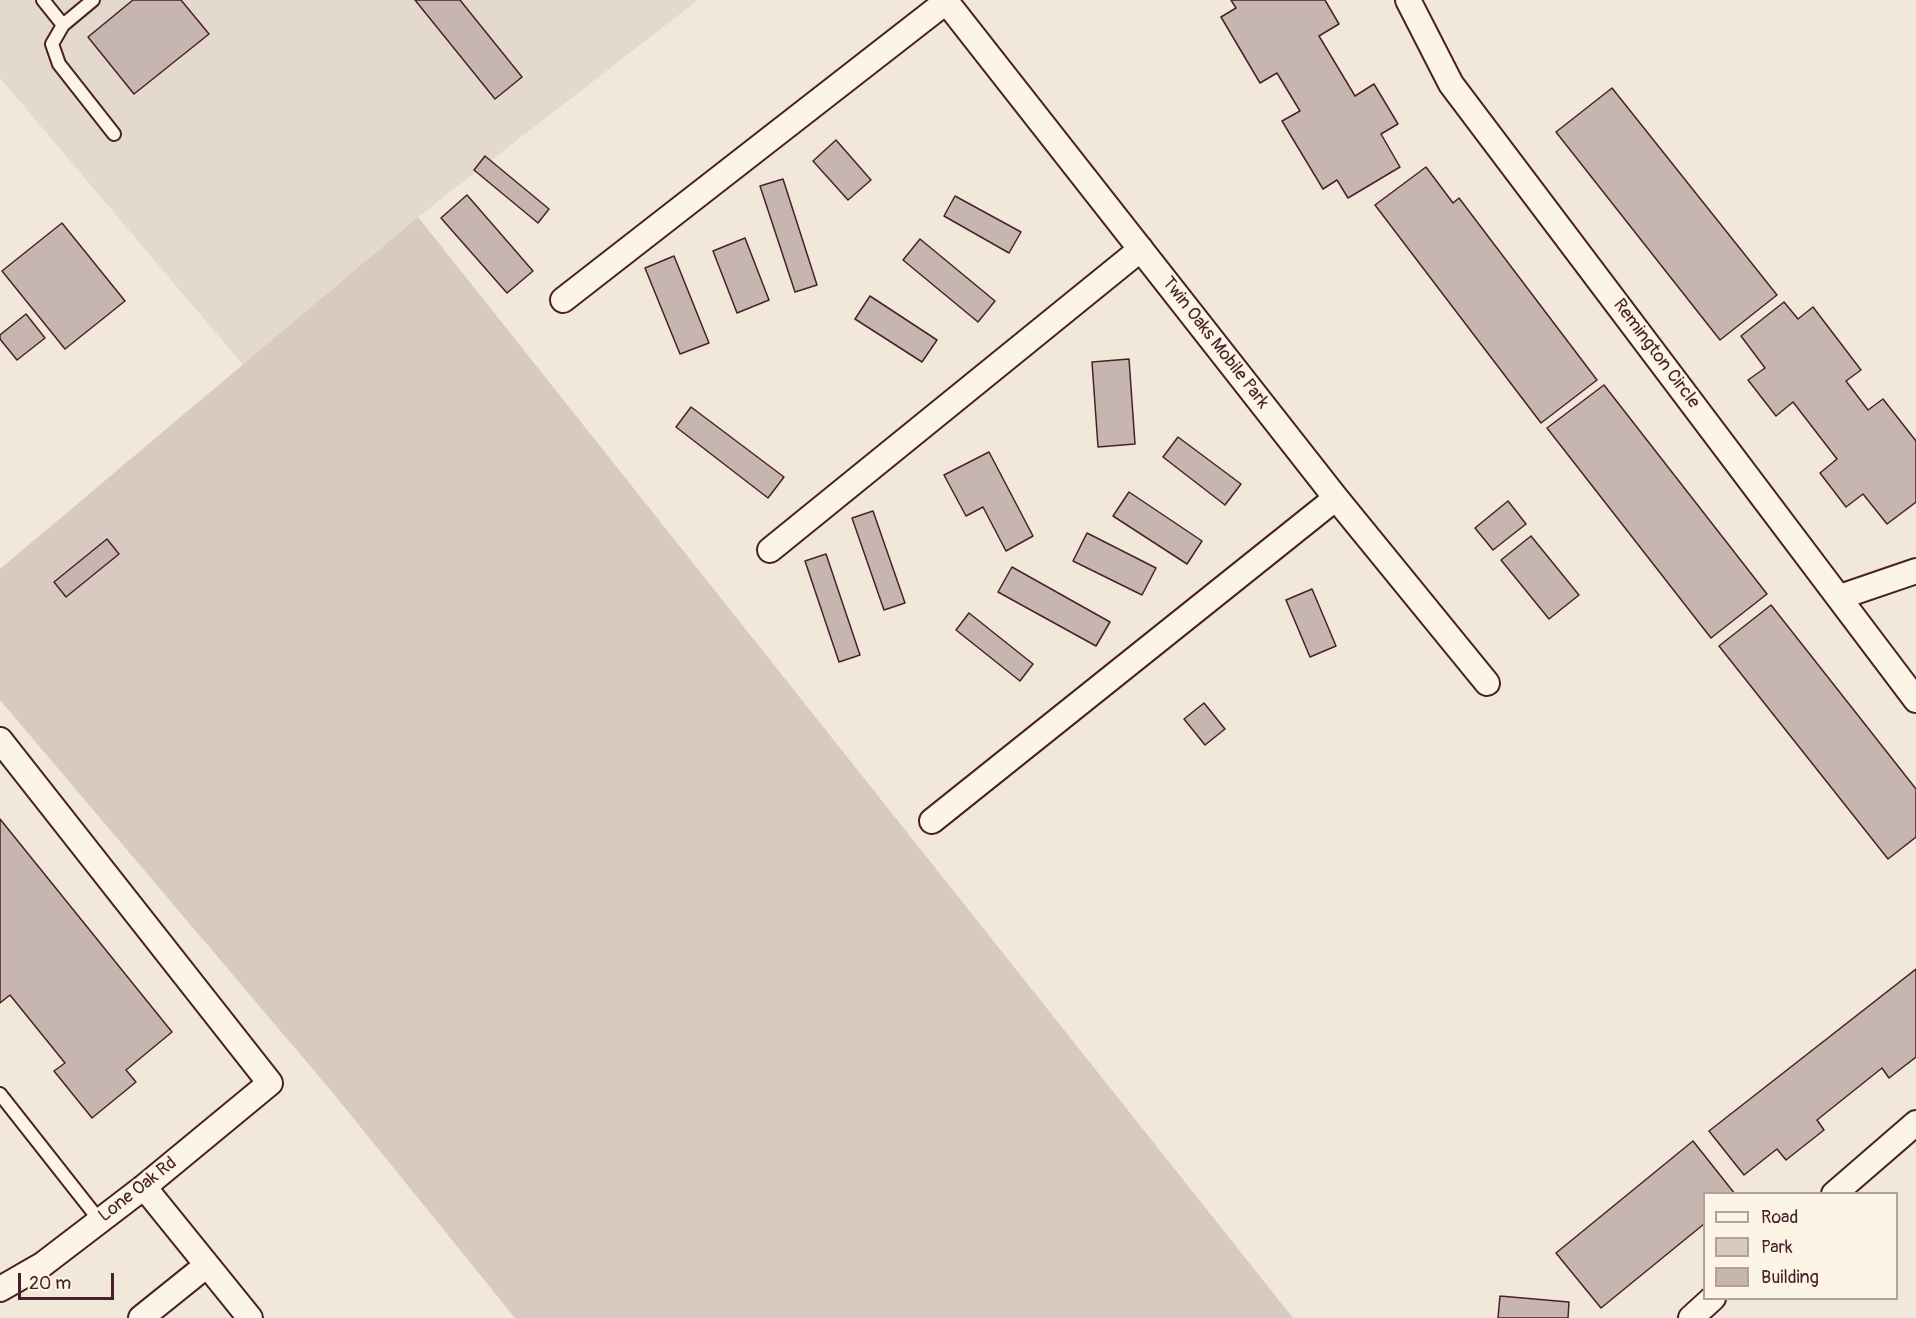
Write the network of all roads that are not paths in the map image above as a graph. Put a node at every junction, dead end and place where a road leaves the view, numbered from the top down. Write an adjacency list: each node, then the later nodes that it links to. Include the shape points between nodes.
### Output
1 (43, 0): 5 (lane)
2 (93, 0): 5 (lane)
3 (1408, 0): 12 (street, Remington Circle, via 1451,84)
4 (946, 1): 7 (street, Twin Oaks Mobile Park); 8 (street)
5 (63, 25): 6 (lane, via 52,44 59,64)
6 (114, 134)
7 (1141, 249): 9 (street, Twin Oaks Mobile Park); 10 (street)
8 (563, 300)
9 (1336, 498): 13 (street, Twin Oaks Mobile Park); 16 (street)
10 (770, 550)
11 (1916, 571): 12 (street)
12 (1840, 597): 14 (street, Remington Circle)
13 (1486, 683)
14 (1916, 700)
15 (0, 740): 19 (street, Lone Oak Rd, via 270,1083)
16 (932, 821)
17 (0, 1094): 21 (lane)
18 (1916, 1123): 20 (street)
19 (144, 1187): 21 (street, Lone Oak Rd); 22 (street)
20 (1836, 1192)
21 (100, 1221): 23 (street, Lone Oak Rd, via 42,1265)
22 (207, 1265): 25 (street); 26 (street)
23 (0, 1289)
24 (1712, 1300): 27 (street)
25 (141, 1318)
26 (250, 1318)
27 (1691, 1318)

